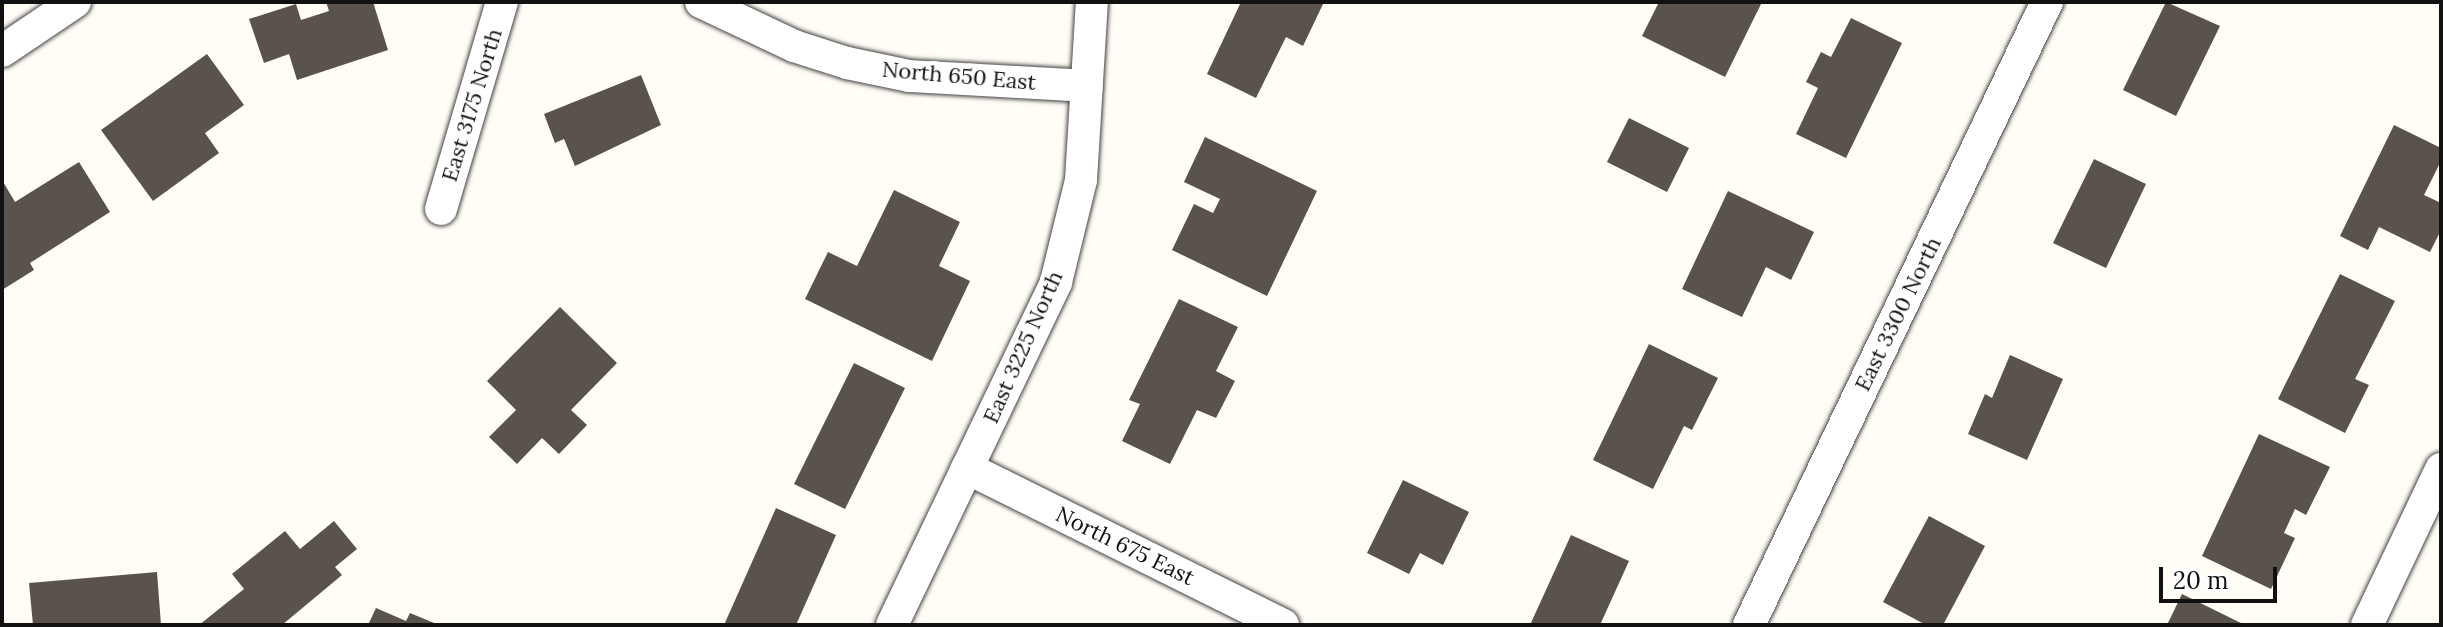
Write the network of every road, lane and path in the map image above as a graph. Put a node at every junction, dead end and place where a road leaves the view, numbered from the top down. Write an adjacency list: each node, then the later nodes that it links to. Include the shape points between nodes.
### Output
1 (75, 2): 6 (street)
2 (502, 2): 8 (street, East 3175 North)
3 (701, 2): 7 (street, North 650 East, via 794,46 847,63 909,76)
4 (1092, 2): 7 (street, East 3225 North)
5 (2035, 6): 13 (street, East 3300 North)
6 (2, 51)
7 (1087, 86): 9 (street, East 3225 North, via 1081,180 1056,282)
8 (441, 209)
9 (967, 468): 11 (street, East 3225 North); 12 (street, North 675 East)
10 (2441, 469): 14 (street)
11 (892, 625)
12 (1283, 625)
13 (1749, 625)
14 (2367, 625)

